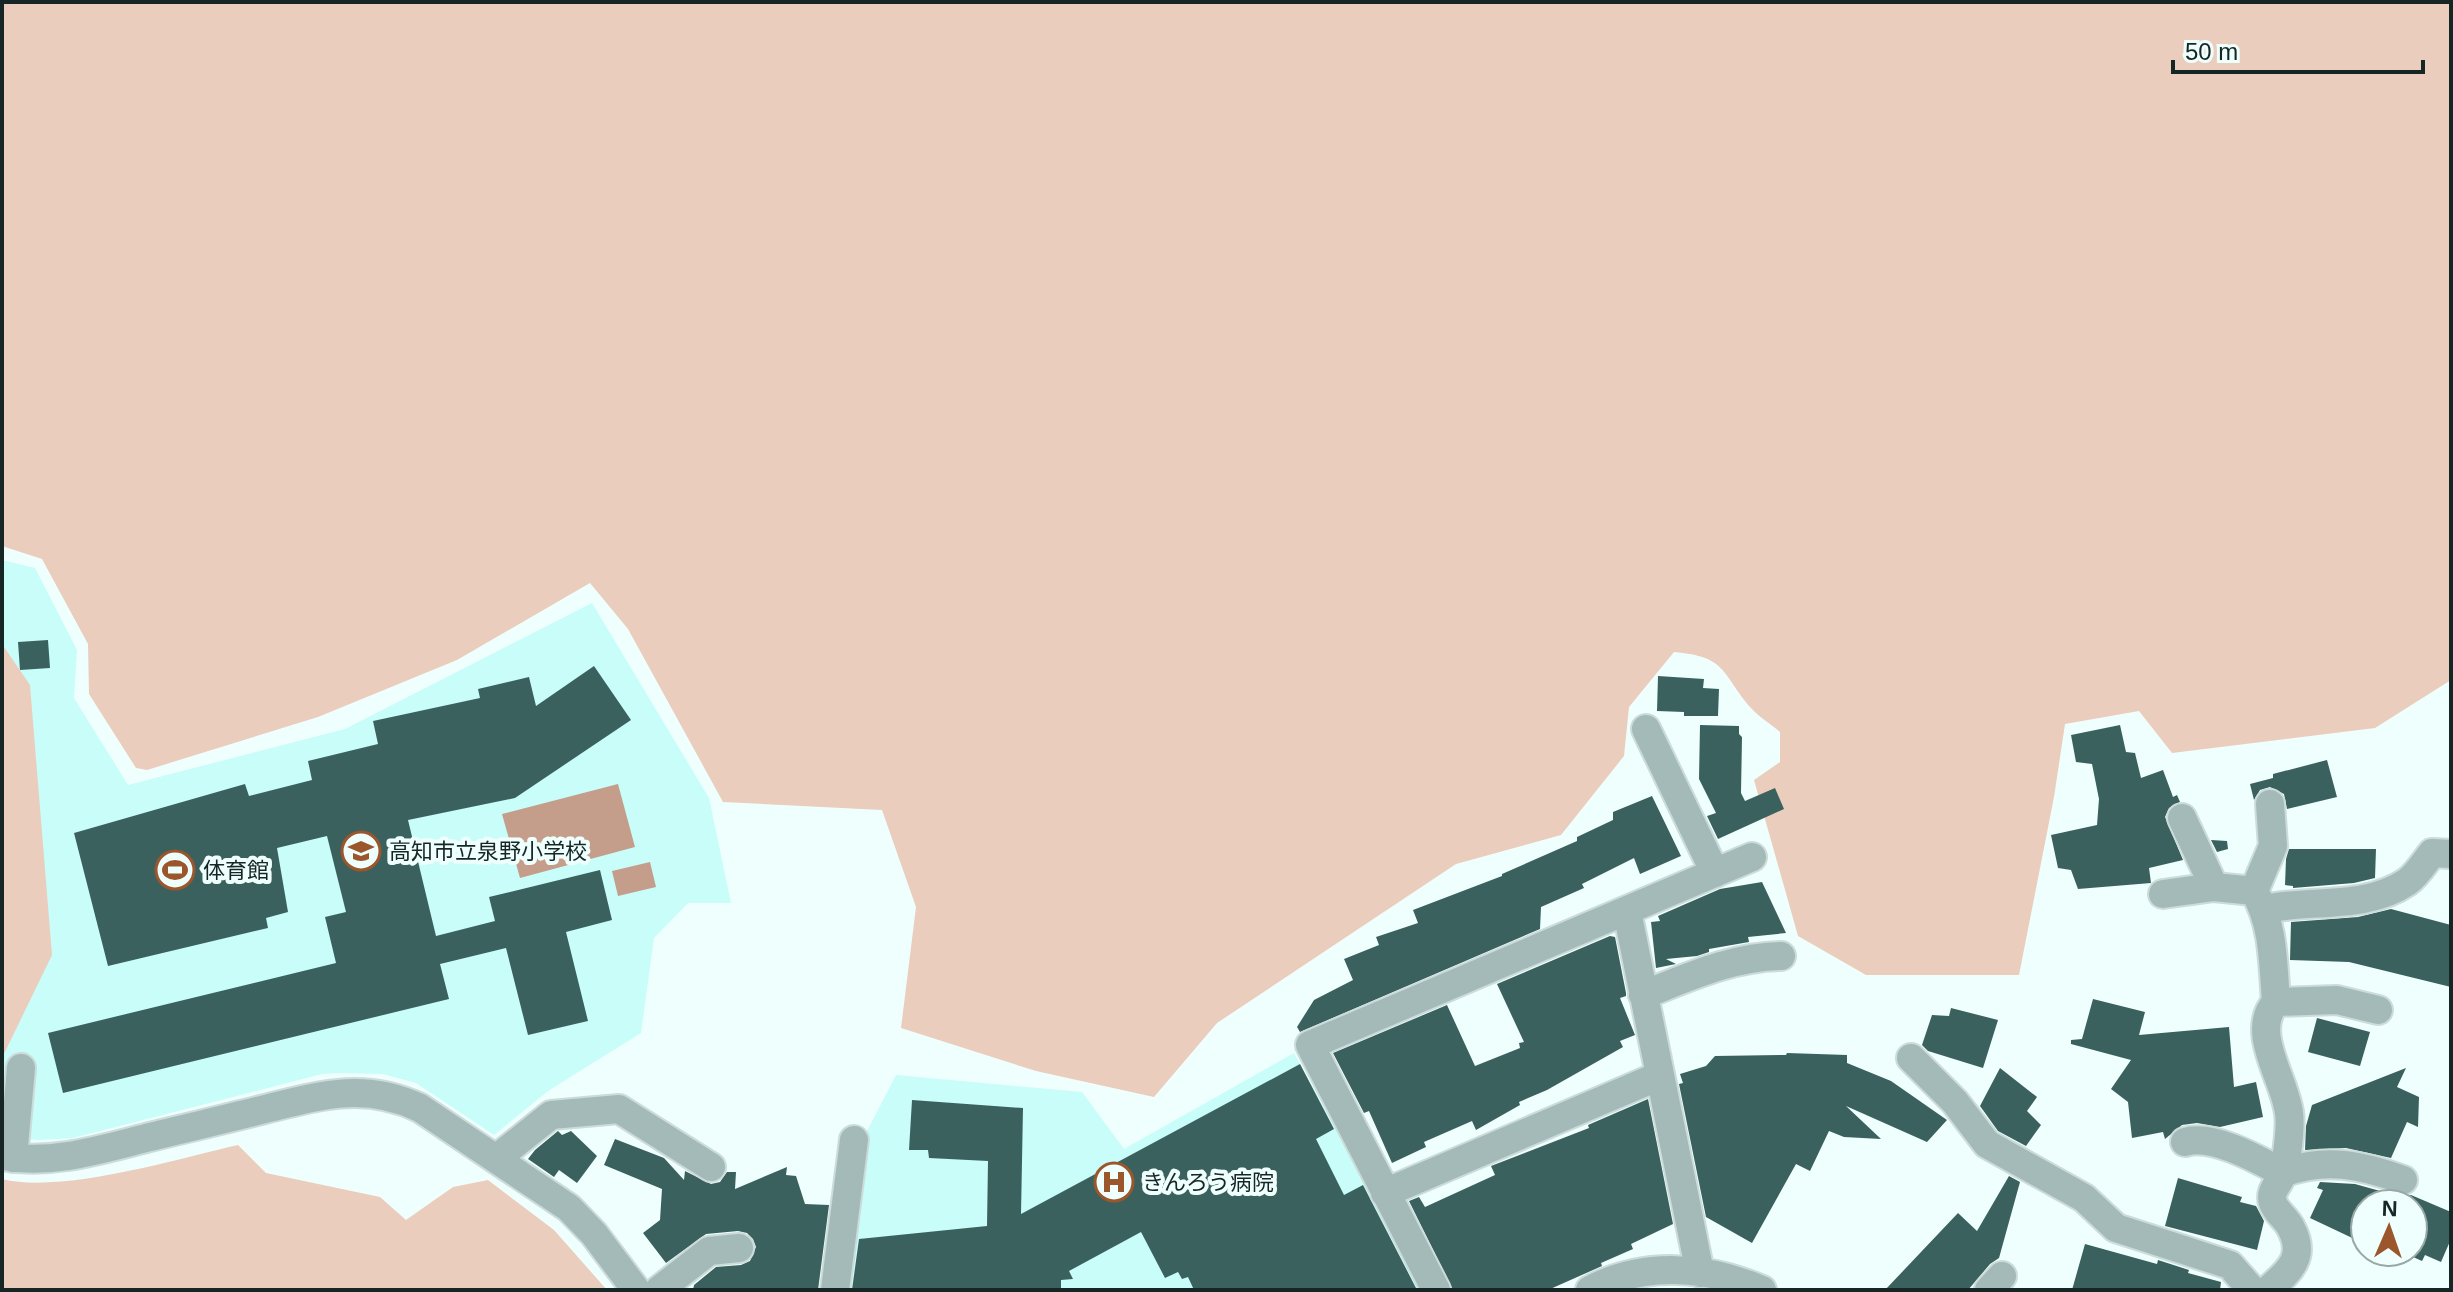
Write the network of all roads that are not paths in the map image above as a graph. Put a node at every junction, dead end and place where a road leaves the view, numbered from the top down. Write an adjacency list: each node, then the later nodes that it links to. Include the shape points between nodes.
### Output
1 (1646, 729): 6 (street)
2 (2270, 804): 9 (street, via 2273,846)
3 (2182, 818): 7 (street)
4 (2451, 854): 9 (street, via 2432,853 2409,881 2380,895 2332,903)
5 (1752, 857): 6 (street)
6 (1715, 873): 10 (street)
7 (2214, 887): 8 (street); 9 (street)
8 (2163, 894)
9 (2259, 900): 13 (street, via 2271,939)
10 (1627, 911): 12 (street); 25 (street, via 1310,1045)
11 (1781, 956): 12 (street, via 1725,963)
12 (1643, 995): 17 (street)
13 (2276, 1002): 14 (street, via 2337,1000); 23 (street, via 2268,1012 2266,1034 2289,1114)
14 (2378, 1010)
15 (1911, 1058): 34 (street, via 1987,1144 2084,1198 2116,1228 2230,1265)
16 (21, 1068): 20 (street)
17 (1659, 1076): 25 (street); 27 (street)
18 (854, 1140): 30 (street)
19 (2185, 1142): 23 (street, via 2209,1140)
20 (7, 1157): 21 (street, via 84,1154 313,1097 358,1092 398,1097)
21 (496, 1159): 22 (street, via 551,1115 619,1109); 28 (street, via 569,1208)
22 (711, 1167)
23 (2283, 1173): 24 (street, via 2318,1164 2355,1165); 35 (street, via 2272,1202 2291,1228 2296,1258)
24 (2403, 1180)
25 (1385, 1193): 31 (street)
26 (739, 1248): 29 (street, via 709,1251)
27 (1700, 1273): 32 (street, via 1636,1272); 33 (street)
28 (636, 1290)
29 (659, 1290)
30 (835, 1290)
31 (1436, 1290)
32 (1590, 1290)
33 (1762, 1290)
34 (2252, 1290)
35 (2268, 1290)

